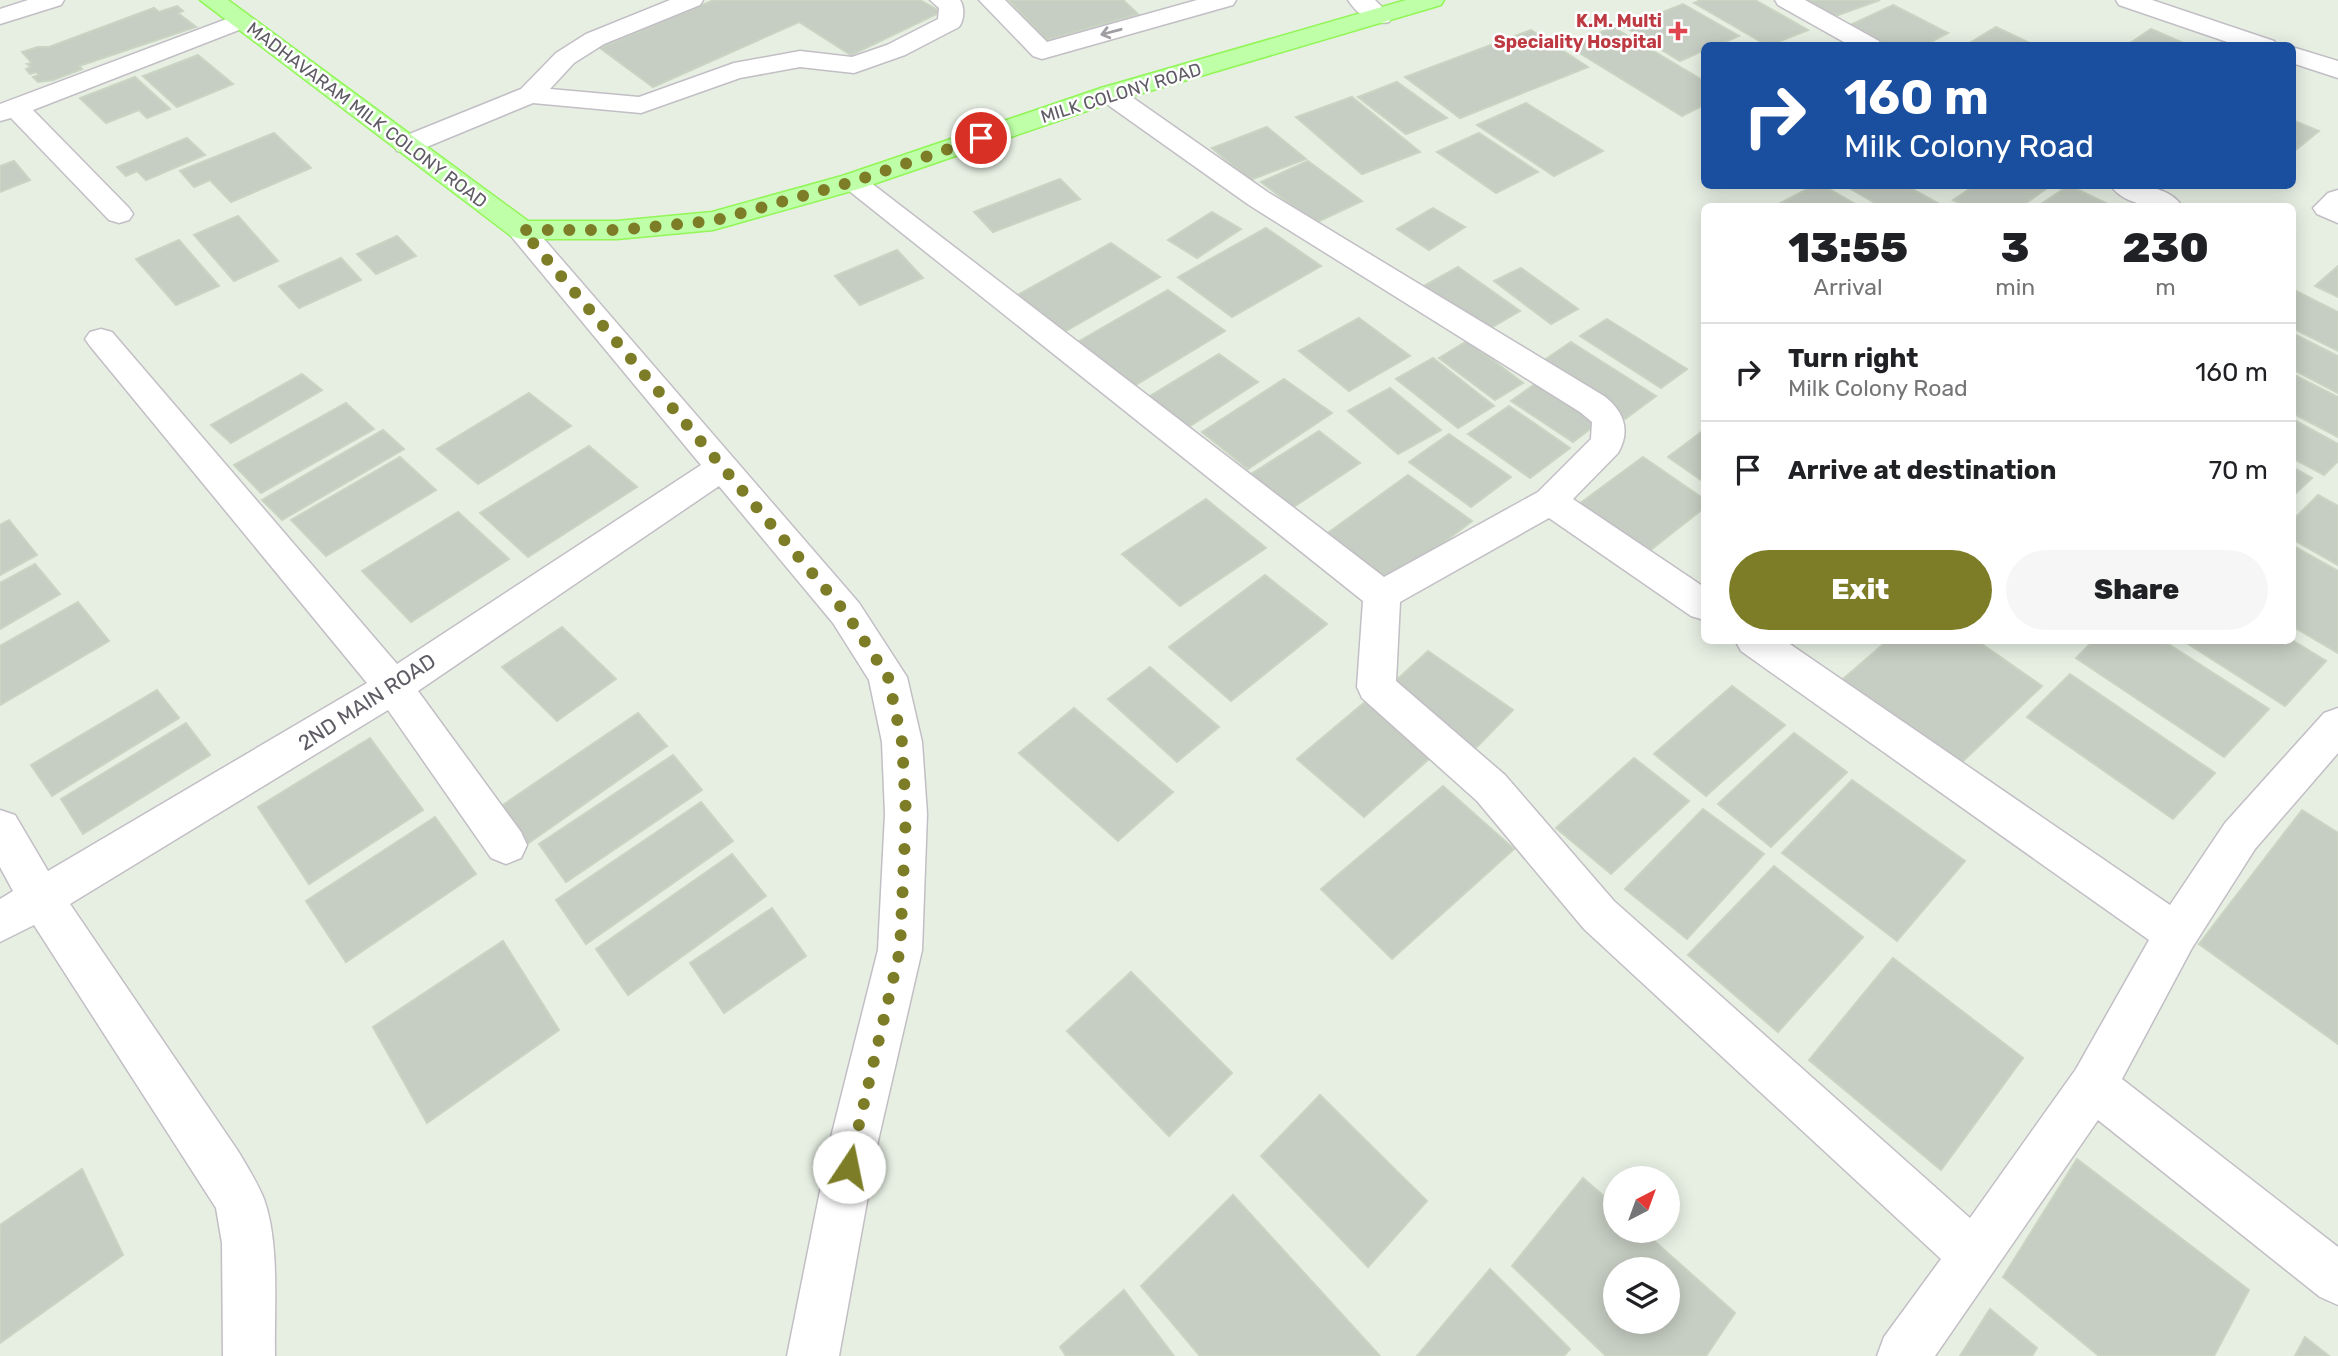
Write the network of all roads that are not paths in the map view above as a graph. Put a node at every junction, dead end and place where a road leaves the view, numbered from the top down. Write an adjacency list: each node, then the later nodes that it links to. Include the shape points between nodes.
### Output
1 (52, 0): 12 (street)
2 (212, 0): 14 (main road, MADHAVARAM MILK COLONY ROAD)
3 (691, 0): 20 (street, via 595,39 565,58)
4 (942, 0): 20 (street, via 951,5 950,22 854,65 800,59 734,71 641,105)
5 (991, 0): 13 (street, one-way to 5, via 1042,51)
6 (1136, 0): 13 (street)
7 (1224, 0): 13 (street)
8 (1432, 0): 11 (main road, MILK COLONY ROAD)
9 (1787, 0): 15 (street)
10 (2128, 0): 16 (street)
11 (1370, 8): 19 (main road, MILK COLONY ROAD)
12 (0, 17)
13 (1156, 20)
14 (240, 21): 21 (street); 22 (main road, MADHAVARAM MILK COLONY ROAD)
15 (1863, 42)
16 (2253, 42)
17 (2298, 61): 18 (street)
18 (2338, 70)
19 (1110, 94): 23 (main road, MILK COLONY ROAD); 32 (street, via 1259,199 1604,412 1611,434 1606,445)
20 (530, 95): 22 (street)
21 (8, 110): 27 (street)
22 (407, 145): 29 (main road, MADHAVARAM MILK COLONY ROAD)
23 (852, 182): 29 (main road, MILK COLONY ROAD, via 713,221 617,230); 33 (street)
24 (2131, 189): 26 (street)
25 (2338, 199): 28 (street, via 2327,208)
26 (2162, 203)
27 (119, 214)
28 (2338, 214)
29 (522, 230): 31 (street)
30 (101, 339): 36 (street)
31 (724, 466): 36 (street, 2ND MAIN ROAD); 47 (street, via 846,613 888,677 902,742 906,814 900,950 854,1141)
32 (1550, 501): 33 (street); 34 (street)
33 (1382, 595): 44 (street, via 1376,687 1491,788 1598,915)
34 (1701, 604)
35 (1780, 647): 42 (street)
36 (393, 687): 39 (street); 40 (street, 2ND MAIN ROAD)
37 (2338, 725): 42 (street, via 2240,836)
38 (0, 828): 40 (street)
39 (506, 845)
40 (40, 897): 41 (street, 2ND MAIN ROAD); 46 (street, via 240,1202 247,1244)
41 (0, 922)
42 (2176, 934): 43 (street)
43 (2093, 1086): 44 (street); 45 (street)
44 (1974, 1255): 48 (street)
45 (2338, 1279)
46 (249, 1356)
47 (813, 1356)
48 (1903, 1356)

